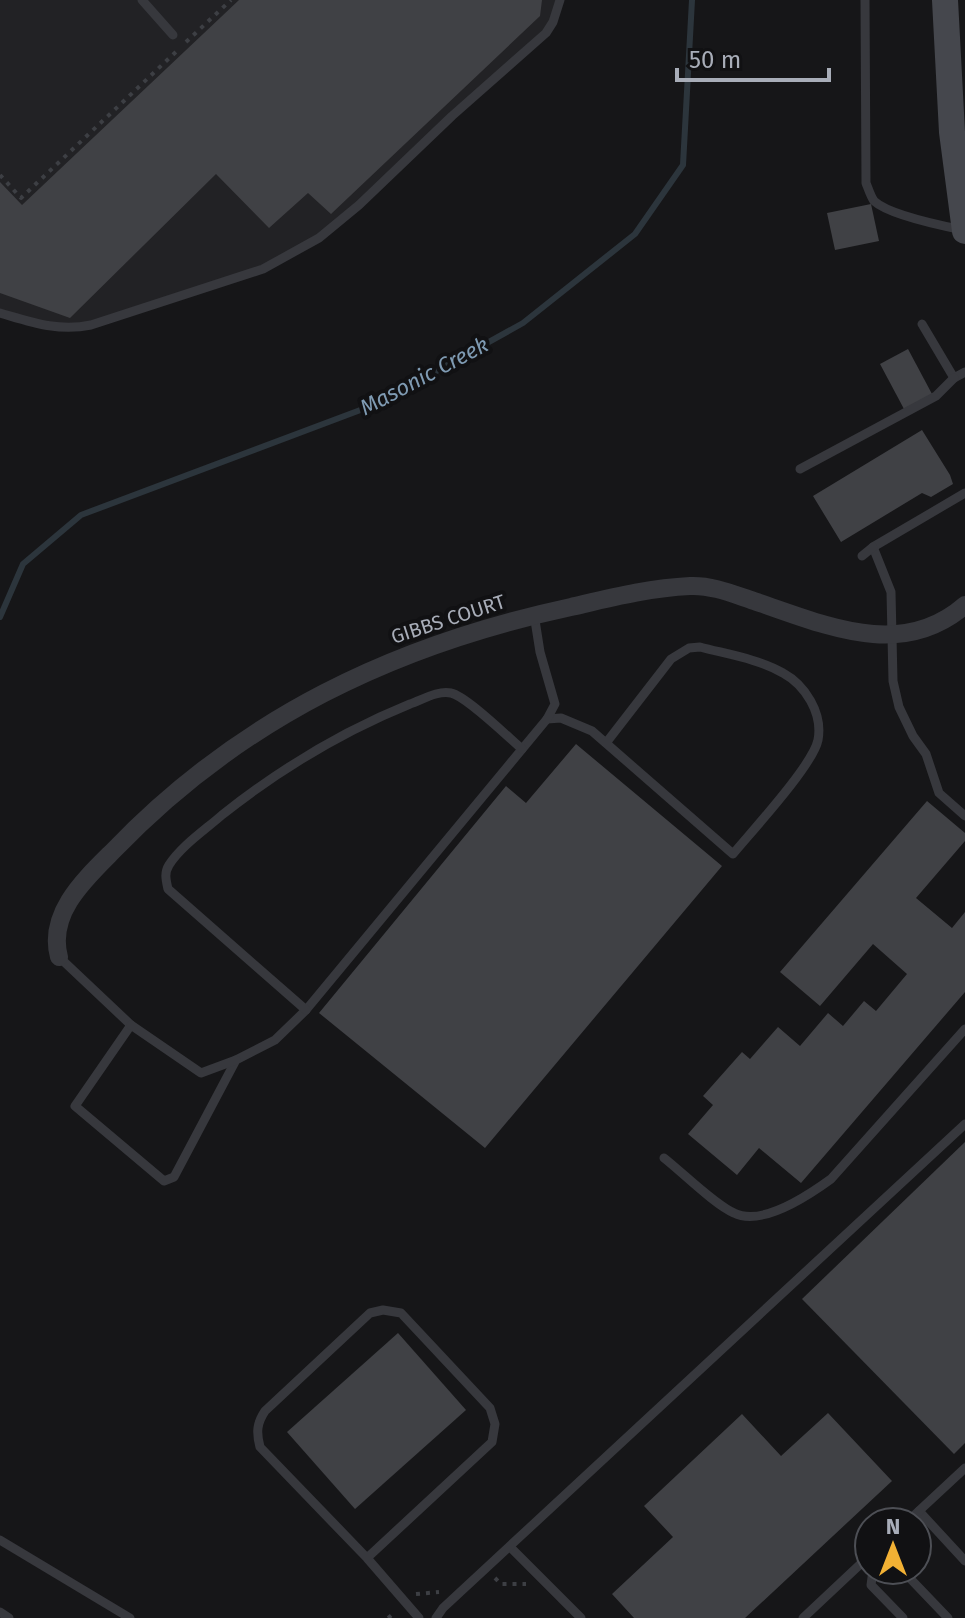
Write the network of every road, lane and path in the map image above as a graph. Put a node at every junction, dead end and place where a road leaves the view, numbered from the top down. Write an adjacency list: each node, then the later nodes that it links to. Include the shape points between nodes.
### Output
1 (142, 0): 6 (lane)
2 (231, 0): 7 (path, via 21,198)
3 (560, 0): 9 (lane, via 546,33 319,238 263,269 70,330)
4 (865, 0): 8 (lane, via 866,183 874,201)
5 (945, 0): 8 (street, via 953,146)
6 (173, 35)
7 (0, 175)
8 (965, 231)
9 (0, 313)
10 (922, 324): 12 (lane)
11 (965, 372): 12 (lane)
12 (954, 378): 13 (lane, via 936,396)
13 (800, 469)
14 (965, 493): 15 (lane)
15 (873, 547): 16 (lane); 19 (lane, via 891,592)
16 (862, 556)
17 (965, 605): 19 (street, GIBBS COURT, via 919,632)
18 (534, 614): 19 (street, GIBBS COURT, via 655,588 694,586 868,636); 20 (lane, via 555,704); 24 (street, GIBBS COURT, via 462,633 367,671 263,727 205,768 133,830 76,891 56,932)
19 (892, 634): 23 (lane, via 899,707 926,754 939,793)
20 (547, 719): 21 (lane, via 561,718); 22 (lane)
21 (606, 743): 21 (lane, via 733,854 808,762 818,740 818,723 811,700 784,673 689,648 671,659)
22 (522, 749): 25 (lane); 25 (lane, via 462,699 450,693 435,695 367,721 319,747 233,807 168,866 168,889)
23 (965, 816)
24 (59, 957): 26 (lane)
25 (306, 1010): 28 (lane, via 275,1040)
26 (131, 1025): 28 (lane, via 201,1073); 28 (lane, via 75,1106 164,1181 174,1177)
27 (965, 1029): 30 (lane, via 831,1179 785,1207 757,1216 735,1214)
28 (236, 1060)
29 (965, 1124): 35 (lane)
30 (664, 1158)
31 (965, 1468): 32 (lane)
32 (924, 1506)
33 (933, 1526): 37 (lane)
34 (0, 1540): 45 (lane)
35 (510, 1547): 49 (lane); 50 (lane)
36 (367, 1558): 36 (lane, via 492,1442 495,1424 490,1408 401,1313 383,1310 370,1313 265,1411 257,1437 260,1447); 48 (lane)
37 (965, 1561)
38 (853, 1572): 51 (lane)
39 (495, 1578): 42 (path, via 501,1584 527,1584)
40 (872, 1586): 52 (lane)
41 (917, 1586): 53 (lane)
42 (536, 1592)
43 (0, 1612): 46 (lane)
44 (393, 1614): 47 (path)
45 (124, 1617)
46 (9, 1618)
47 (388, 1618)
48 (419, 1618)
49 (436, 1618)
50 (581, 1618)
51 (803, 1618)
52 (903, 1618)
53 (948, 1618)

